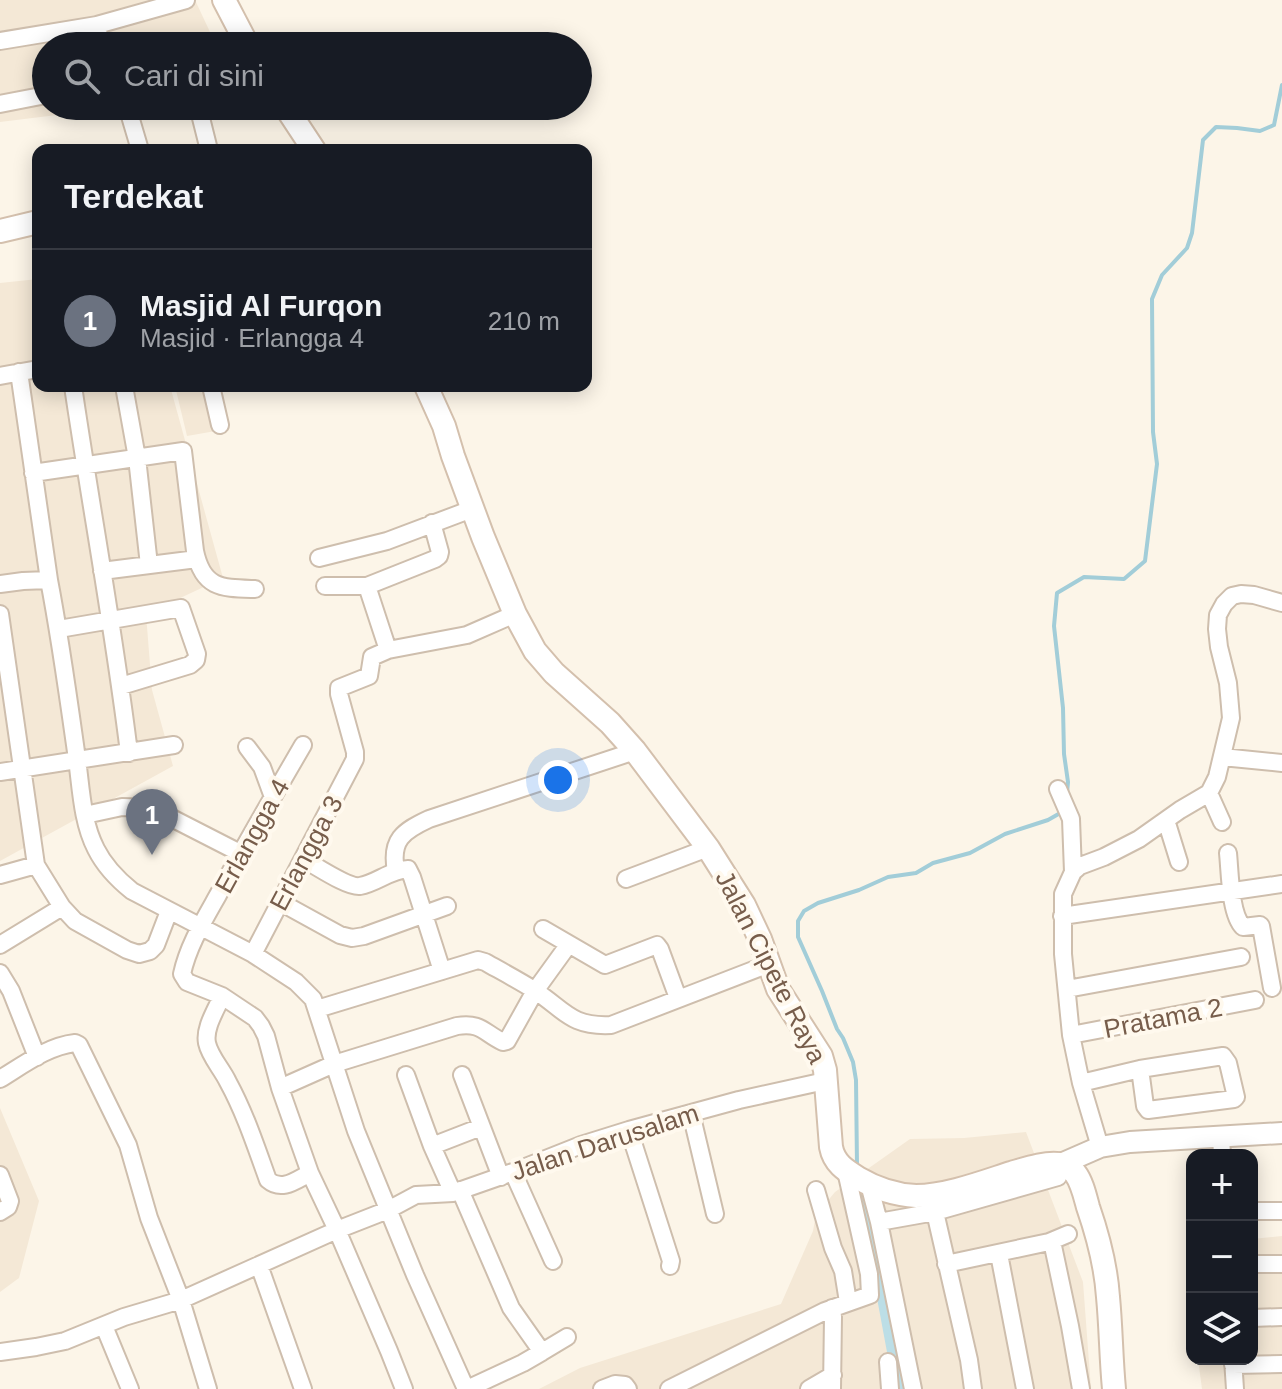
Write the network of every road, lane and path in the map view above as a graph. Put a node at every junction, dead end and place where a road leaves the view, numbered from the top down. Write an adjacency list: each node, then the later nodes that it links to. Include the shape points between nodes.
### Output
1 (186, 0): 3 (street)
2 (224, 0): 6 (main road)
3 (97, 25): 4 (street); 5 (street)
4 (55, 32)
5 (98, 32)
6 (241, 32)
7 (32, 36): 8 (street)
8 (0, 41)
9 (32, 98): 10 (street)
10 (0, 104)
11 (131, 120): 14 (street)
12 (202, 120): 15 (street)
13 (291, 120): 16 (main road)
14 (138, 144)
15 (208, 144)
16 (302, 144)
17 (32, 223): 18 (main road)
18 (0, 231)
19 (32, 370): 20 (street)
20 (19, 372): 21 (street); 29 (street)
21 (0, 376)
22 (74, 392): 28 (street)
23 (125, 392): 27 (street)
24 (212, 392): 26 (street)
25 (429, 392): 30 (main road, Jalan Cipete Raya)
26 (220, 425)
27 (137, 458): 28 (street); 33 (street, via 183,451); 34 (street)
28 (85, 466): 29 (street); 35 (street)
29 (33, 473): 36 (street)
30 (472, 509): 31 (street); 43 (main road, Jalan Cipete Raya)
31 (432, 523): 32 (street); 39 (street, via 438,558)
32 (319, 558)
33 (197, 559): 34 (street); 40 (street, via 216,585)
34 (149, 565): 35 (street)
35 (102, 571): 44 (street)
36 (49, 580): 37 (street); 45 (street)
37 (0, 584)
38 (325, 586): 39 (street)
39 (367, 586): 46 (street)
40 (255, 589)
41 (1282, 603): 55 (street, via 1241,594 1232,596 1218,615 1231,718)
42 (0, 614): 47 (street)
43 (515, 614): 46 (street, via 467,635); 53 (main road, Jalan Cipete Raya, via 542,660)
44 (109, 620): 45 (street); 48 (street); 48 (street, via 181,608 197,654 190,665)
45 (59, 629): 56 (street)
46 (388, 650): 69 (street, Erlangga 3, via 372,657 369,676 338,691 355,759)
47 (4, 670): 49 (street)
48 (121, 686): 54 (street)
49 (9, 725): 58 (street)
50 (174, 745): 54 (street)
51 (303, 745): 62 (street, Erlangga 4)
52 (247, 747): 62 (street, via 262,767)
53 (635, 751): 66 (main road, Jalan Cipete Raya); 72 (street, via 409,828 394,849)
54 (129, 753): 56 (street)
55 (1222, 757): 57 (street); 61 (street)
56 (78, 761): 58 (street); 63 (street)
57 (1282, 763)
58 (23, 768): 59 (street); 71 (street)
59 (0, 772)
60 (1058, 789): 73 (street, via 1071,819)
61 (1209, 793): 64 (street); 65 (street)
62 (273, 797): 67 (street, Erlangga 4)
63 (85, 815): 67 (street, via 122,807 152,808); 81 (street, via 107,867 132,891)
64 (1166, 820): 70 (street); 73 (street)
65 (1222, 822)
66 (708, 848): 75 (street); 90 (main road, Jalan Cipete Raya, via 744,905)
67 (240, 853): 84 (street, Erlangga 4)
68 (1228, 853): 77 (street)
69 (303, 859): 72 (street, via 353,886); 78 (street, Erlangga 3)
70 (1179, 862)
71 (36, 865): 74 (street); 80 (street)
72 (396, 871): 82 (street, via 410,871)
73 (1073, 872): 83 (street, via 1063,894)
74 (0, 875)
75 (626, 879)
76 (1282, 884): 77 (street)
77 (1232, 893): 83 (street); 93 (street, via 1239,925 1261,926)
78 (280, 902): 82 (street, via 352,938); 88 (street, Erlangga 3)
79 (447, 906): 82 (street)
80 (62, 907): 81 (street, via 82,926 139,954 156,945); 87 (street)
81 (169, 911): 84 (street)
82 (423, 914): 91 (street)
83 (1062, 916): 94 (street)
84 (201, 927): 88 (street); 96 (street, Erlangga 4, via 182,974 187,982)
85 (543, 929): 86 (street)
86 (569, 944): 95 (street); 97 (street, via 605,965 657,945)
87 (0, 945)
88 (253, 954): 99 (street, via 296,982)
89 (1241, 957): 94 (street)
90 (769, 964): 97 (street); 107 (main road, Jalan Cipete Raya, via 778,989 821,1056)
91 (442, 971): 95 (street, via 485,962); 99 (street)
92 (0, 973): 101 (street)
93 (1272, 988)
94 (1067, 989): 100 (street)
95 (535, 991): 97 (street, via 575,1021 599,1025); 102 (street, via 503,1042 469,1024)
96 (222, 996): 109 (street, via 261,1026); 119 (street, via 207,1043 268,1180 280,1186)
97 (678, 998)
98 (1255, 1000): 100 (street, Pratama 2)
99 (317, 1009): 102 (street)
100 (1071, 1035): 108 (street)
101 (37, 1057): 106 (street); 142 (street, via 70,1043 83,1051 128,1145)
102 (334, 1064): 109 (street); 125 (street)
103 (1140, 1069): 103 (street, via 1148,1110 1236,1097 1223,1056); 108 (street)
104 (406, 1075): 114 (street)
105 (462, 1075): 111 (street)
106 (0, 1079)
107 (825, 1081): 110 (street, Jalan Darusalam); 117 (main road, Jalan Cipete Raya, via 833,1156)
108 (1081, 1083): 116 (street)
109 (280, 1088): 119 (street)
110 (691, 1113): 112 (street, Jalan Darusalam); 130 (street)
111 (481, 1127): 114 (street); 120 (street)
112 (629, 1130): 120 (street, Jalan Darusalam); 141 (street)
113 (1282, 1133): 115 (street)
114 (432, 1146): 124 (street)
115 (1221, 1146): 116 (street, via 1130,1142)
116 (1100, 1147): 118 (street)
117 (846, 1171): 122 (main road); 143 (street, via 871,1289 870,1295)
118 (1059, 1171): 122 (main road, via 1026,1169 917,1196); 129 (street); 169 (main road, via 1073,1171 1081,1186 1102,1257)
119 (310, 1173): 132 (street)
120 (507, 1174): 124 (street, Jalan Darusalam); 136 (street)
121 (0, 1175): 128 (street, via 10,1201)
122 (869, 1184): 131 (street)
123 (816, 1190): 143 (street, via 843,1271)
124 (456, 1192): 125 (street, Jalan Darusalam, via 416,1195); 149 (street, via 511,1308)
125 (388, 1210): 132 (street, Jalan Darusalam); 159 (street)
126 (1258, 1211): 127 (street)
127 (1282, 1211)
128 (0, 1212)
129 (935, 1212): 131 (street); 137 (street)
130 (715, 1214)
131 (879, 1222): 165 (street)
132 (337, 1230): 140 (street, Jalan Darusalam); 158 (street)
133 (1068, 1234): 134 (street)
134 (1049, 1242): 135 (street); 168 (street)
135 (999, 1254): 137 (street); 167 (street)
136 (553, 1261)
137 (946, 1264): 166 (street)
138 (1258, 1264): 139 (street)
139 (1282, 1264)
140 (259, 1265): 142 (street, Jalan Darusalam); 157 (street)
141 (670, 1266)
142 (181, 1300): 146 (street, Jalan Darusalam); 156 (street)
143 (840, 1305): 154 (street, via 833,1317); 162 (street)
144 (1282, 1317): 145 (street)
145 (1258, 1318)
146 (104, 1326): 148 (street, Jalan Darusalam, via 65,1341); 155 (street)
147 (567, 1337): 149 (street)
148 (0, 1352)
149 (542, 1352): 159 (street)
150 (888, 1362): 164 (street)
151 (1258, 1363): 152 (street)
152 (1282, 1364)
153 (1233, 1365): 170 (street)
154 (833, 1382): 163 (street)
155 (130, 1389)
156 (208, 1389)
157 (303, 1389)
158 (404, 1389)
159 (467, 1389)
160 (602, 1389): 161 (street, via 615,1384)
161 (628, 1389)
162 (669, 1389)
163 (809, 1389)
164 (890, 1389)
165 (913, 1389)
166 (973, 1389)
167 (1025, 1389)
168 (1081, 1389)
169 (1114, 1389)
170 (1235, 1389)

